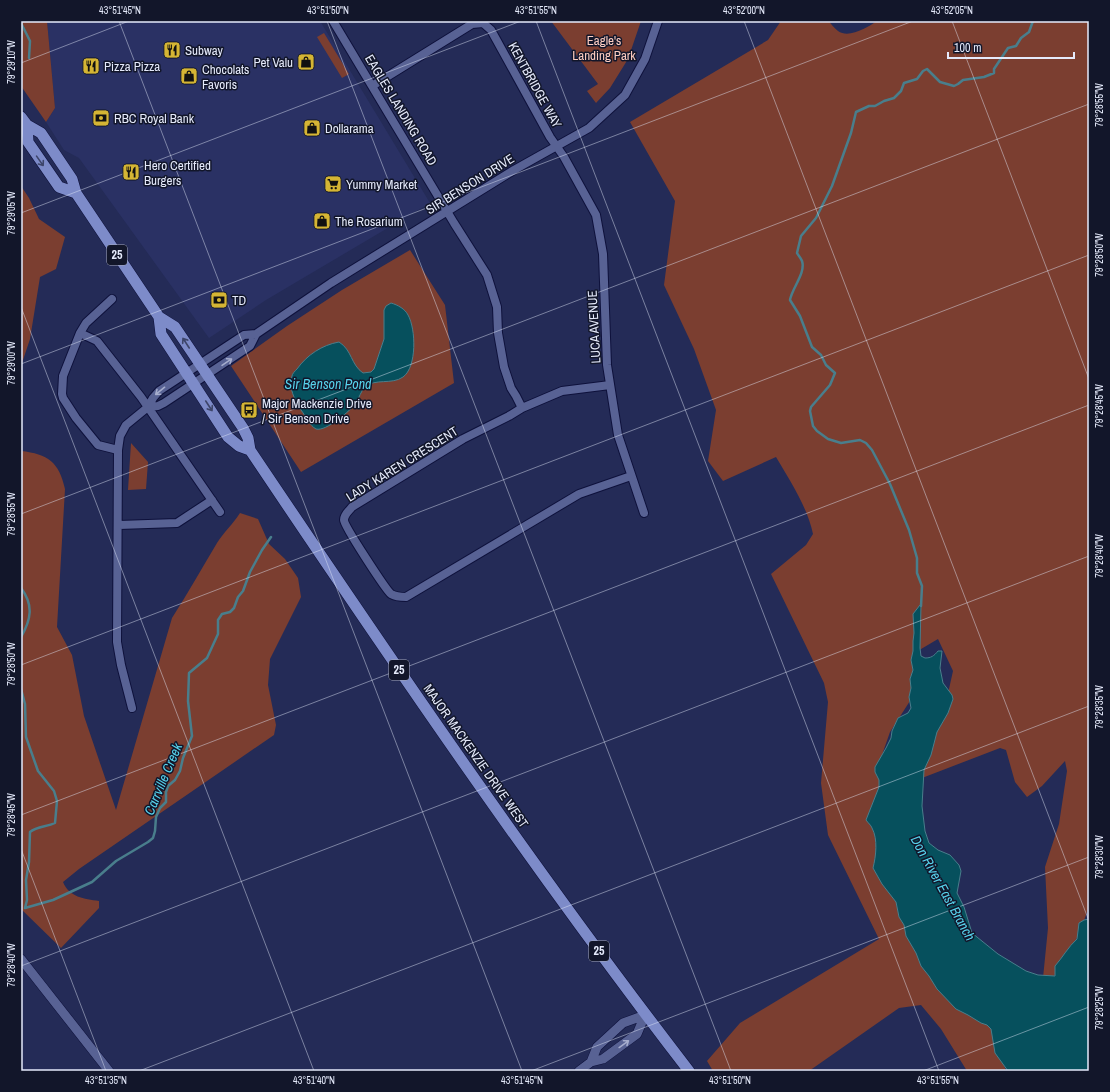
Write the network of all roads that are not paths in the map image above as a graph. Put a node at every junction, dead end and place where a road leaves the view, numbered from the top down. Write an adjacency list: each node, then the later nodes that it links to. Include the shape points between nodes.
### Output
1 (333, 21): 3 (street, EAGLES LANDING ROAD)
2 (658, 21): 5 (street, SIR BENSON DRIVE, via 645,59 625,95 589,128)
3 (372, 86): 5 (street, KENTBRIDGE WAY, via 471,24 482,23 490,30); 7 (street, EAGLES LANDING ROAD)
4 (24, 121): 6 (main road, MAJOR MACKENZIE DRIVE WEST / 25, via 40,133 72,179); 6 (main road, MAJOR MACKENZIE DRIVE WEST / 25, one-way to 6, via 28,142 59,187)
5 (557, 146): 7 (street, SIR BENSON DRIVE); 16 (street, LUCA AVENUE, via 596,215 603,254)
6 (76, 193): 9 (main road, MAJOR MACKENZIE DRIVE WEST / 25)
7 (448, 212): 11 (street, SIR BENSON DRIVE, via 331,282); 18 (street, EAGLES LANDING ROAD, via 489,280 497,307 504,367 511,388)
8 (112, 299): 10 (street, via 86,323)
9 (158, 317): 12 (main road, MAJOR MACKENZIE DRIVE WEST / 25, one-way to 9, via 175,326); 13 (main road, MAJOR MACKENZIE DRIVE WEST, via 161,334)
10 (80, 333): 17 (street, via 97,341); 19 (street, via 63,378 63,398 98,445)
11 (256, 334): 12 (street, SIR BENSON DRIVE, via 244,335); 14 (street, SIR BENSON DRIVE, one-way to 11, via 250,346)
12 (200, 365): 13 (street, SIR BENSON DRIVE); 14 (main road, MAJOR MACKENZIE DRIVE WEST / 25)
13 (187, 373): 15 (main road, MAJOR MACKENZIE DRIVE WEST); 17 (street, SIR BENSON DRIVE, one-way to 17, via 159,391)
14 (207, 375): 15 (street, SIR BENSON DRIVE); 20 (main road, MAJOR MACKENZIE DRIVE WEST / 25, via 243,428)
15 (194, 383): 17 (street, SIR BENSON DRIVE, via 158,406); 20 (main road, MAJOR MACKENZIE DRIVE WEST, one-way to 20, via 228,436 239,446)
16 (610, 385): 18 (street, LADY KAREN CRESCENT, via 562,391); 21 (street, LUCA AVENUE, via 618,435)
17 (148, 407): 19 (street, via 126,425 120,436); 22 (street)
18 (522, 408): 21 (street, LADY KAREN CRESCENT, via 463,439 352,507 346,514 344,520 347,528 390,593 406,597 579,494)
19 (118, 450): 25 (street)
20 (250, 450): 28 (main road, MAJOR MACKENZIE DRIVE WEST / 25, via 421,701)
21 (630, 476): 24 (street, LUCA AVENUE)
22 (212, 500): 23 (street); 25 (street, via 177,523)
23 (220, 512)
24 (644, 513)
25 (119, 526): 26 (street, via 117,642)
26 (132, 708)
27 (21, 958): 30 (street)
28 (645, 1015): 29 (street, one-way to 28, via 603,1059 637,1034); 29 (street, via 623,1023 596,1047); 32 (main road, MAJOR MACKENZIE DRIVE WEST / 25)
29 (592, 1062): 31 (street)
30 (109, 1071)
31 (579, 1071)
32 (689, 1071)

